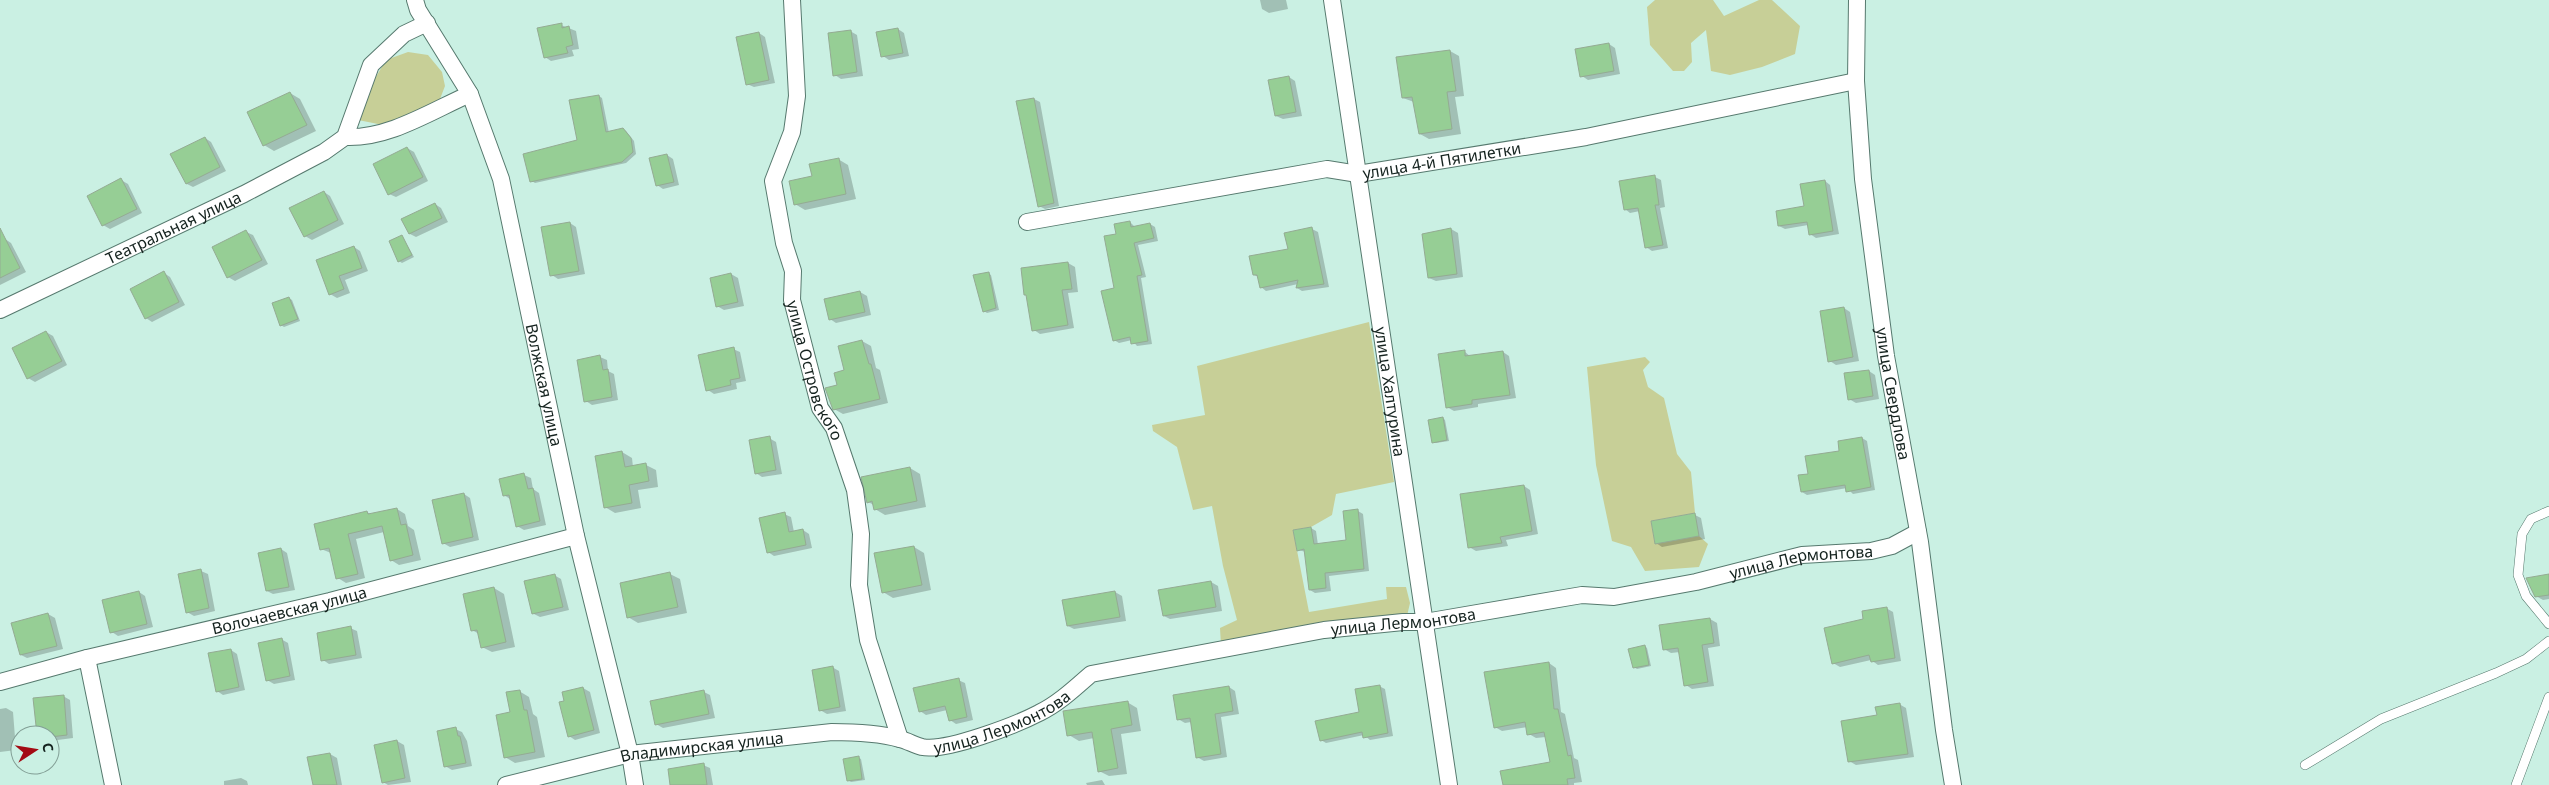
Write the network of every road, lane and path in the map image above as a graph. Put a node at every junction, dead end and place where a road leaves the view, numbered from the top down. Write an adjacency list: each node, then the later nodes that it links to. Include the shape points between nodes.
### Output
1 (415, 0): 5 (street, Волжская улица)
2 (792, 0): 21 (street, улица Островского, via 796,96 792,132 773,181 784,243 794,271 792,300 820,408 834,428 855,490 861,534 859,584 868,640)
3 (1332, 0): 9 (street, улица Халтурина)
4 (1858, 0): 6 (street, улица Свердлова)
5 (427, 23): 7 (street, Волжская улица); 8 (street, via 404,34 371,65)
6 (1856, 81): 9 (street, улица 4-й Пятилетки, via 1586,137); 13 (street, улица Свердлова, via 1863,180 1886,356)
7 (470, 94): 8 (street, via 392,129 362,138); 14 (street, Волжская улица, via 501,179)
8 (345, 137): 11 (street, Театральная улица, via 324,152 244,194)
9 (1358, 174): 10 (street, улица 4-й Пятилетки, via 1327,169); 15 (street, улица Халтурина)
10 (1026, 222)
11 (0, 310)
12 (2549, 511): 16 (lane, via 2531,519 2522,534 2518,575 2526,596)
13 (1918, 532): 15 (street, улица Лермонтова, via 1892,546 1871,551 1802,555 1696,582 1614,596 1582,595); 28 (street, улица Свердлова)
14 (576, 536): 18 (street, Волочаевская улица, via 330,601); 22 (street, Волжская улица)
15 (1425, 622): 21 (street, улица Лермонтова, via 1324,630 1091,674 1040,712 1013,725 955,743 923,747); 27 (street, улица Халтурина)
16 (2549, 624)
17 (2549, 640): 23 (lane, via 2526,659 2380,719)
18 (87, 658): 19 (street, Волочаевская улица); 24 (street)
19 (0, 682)
20 (2549, 697): 29 (lane)
21 (900, 739): 22 (street, Владимирская улица, via 832,732)
22 (630, 754): 25 (street, Владимирская улица); 26 (street, Волжская улица)
23 (2305, 766)
24 (113, 785)
25 (506, 785)
26 (635, 785)
27 (1449, 785)
28 (1953, 785)
29 (2516, 785)

